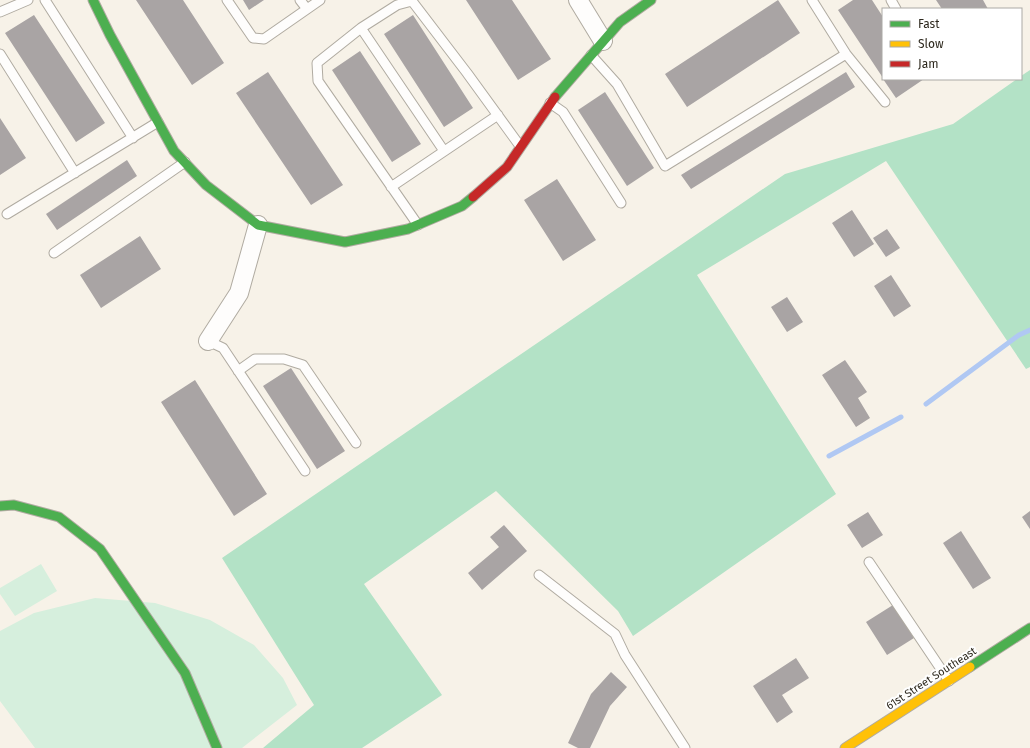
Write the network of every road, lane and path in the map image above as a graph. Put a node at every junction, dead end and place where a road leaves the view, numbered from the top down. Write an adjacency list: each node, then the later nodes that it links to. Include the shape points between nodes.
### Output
1 (28, 0): 11 (lane)
2 (45, 0): 21 (lane)
3 (93, 0): 20 (street)
4 (227, 0): 10 (lane, via 253,38 264,39)
5 (300, 0): 10 (lane)
6 (320, 0): 10 (lane)
7 (578, 0): 13 (street)
8 (651, 0): 13 (street, via 620,22)
9 (812, 0): 15 (lane)
10 (307, 9)
11 (0, 12)
12 (361, 28): 19 (lane, via 397,5 412,1); 23 (lane); 26 (lane, via 317,63 318,81)
13 (604, 41): 16 (street)
14 (0, 54): 25 (lane)
15 (846, 54): 16 (lane, via 665,166 617,84); 17 (lane)
16 (591, 55): 18 (street)
17 (885, 102)
18 (550, 103): 22 (street); 27 (lane, via 563,112)
19 (498, 115): 22 (lane); 23 (lane)
20 (158, 122): 21 (lane); 24 (street, via 174,151)
21 (133, 138): 25 (lane)
22 (520, 147): 30 (street, via 507,167 462,206)
23 (444, 151): 26 (lane)
24 (185, 162): 29 (street, via 206,186); 31 (lane)
25 (76, 173): 28 (lane)
26 (391, 187): 30 (lane)
27 (621, 203)
28 (7, 214)
29 (258, 224): 30 (street, via 345,242); 32 (street, via 238,294)
30 (418, 225)
31 (54, 253)
32 (208, 341): 33 (lane, via 223,348)
33 (238, 371): 34 (lane, via 255,359 284,359 303,365); 35 (lane)
34 (356, 442)
35 (305, 471)
36 (0, 506): 41 (street, via 14,505 59,517 100,549 185,674)
37 (869, 562): 40 (lane)
38 (538, 575): 42 (lane, via 614,634)
39 (1030, 628): 40 (street, 61st Street Southeast)
40 (949, 681): 43 (street, 61st Street Southeast)
41 (217, 748)
42 (685, 748)
43 (845, 748)

